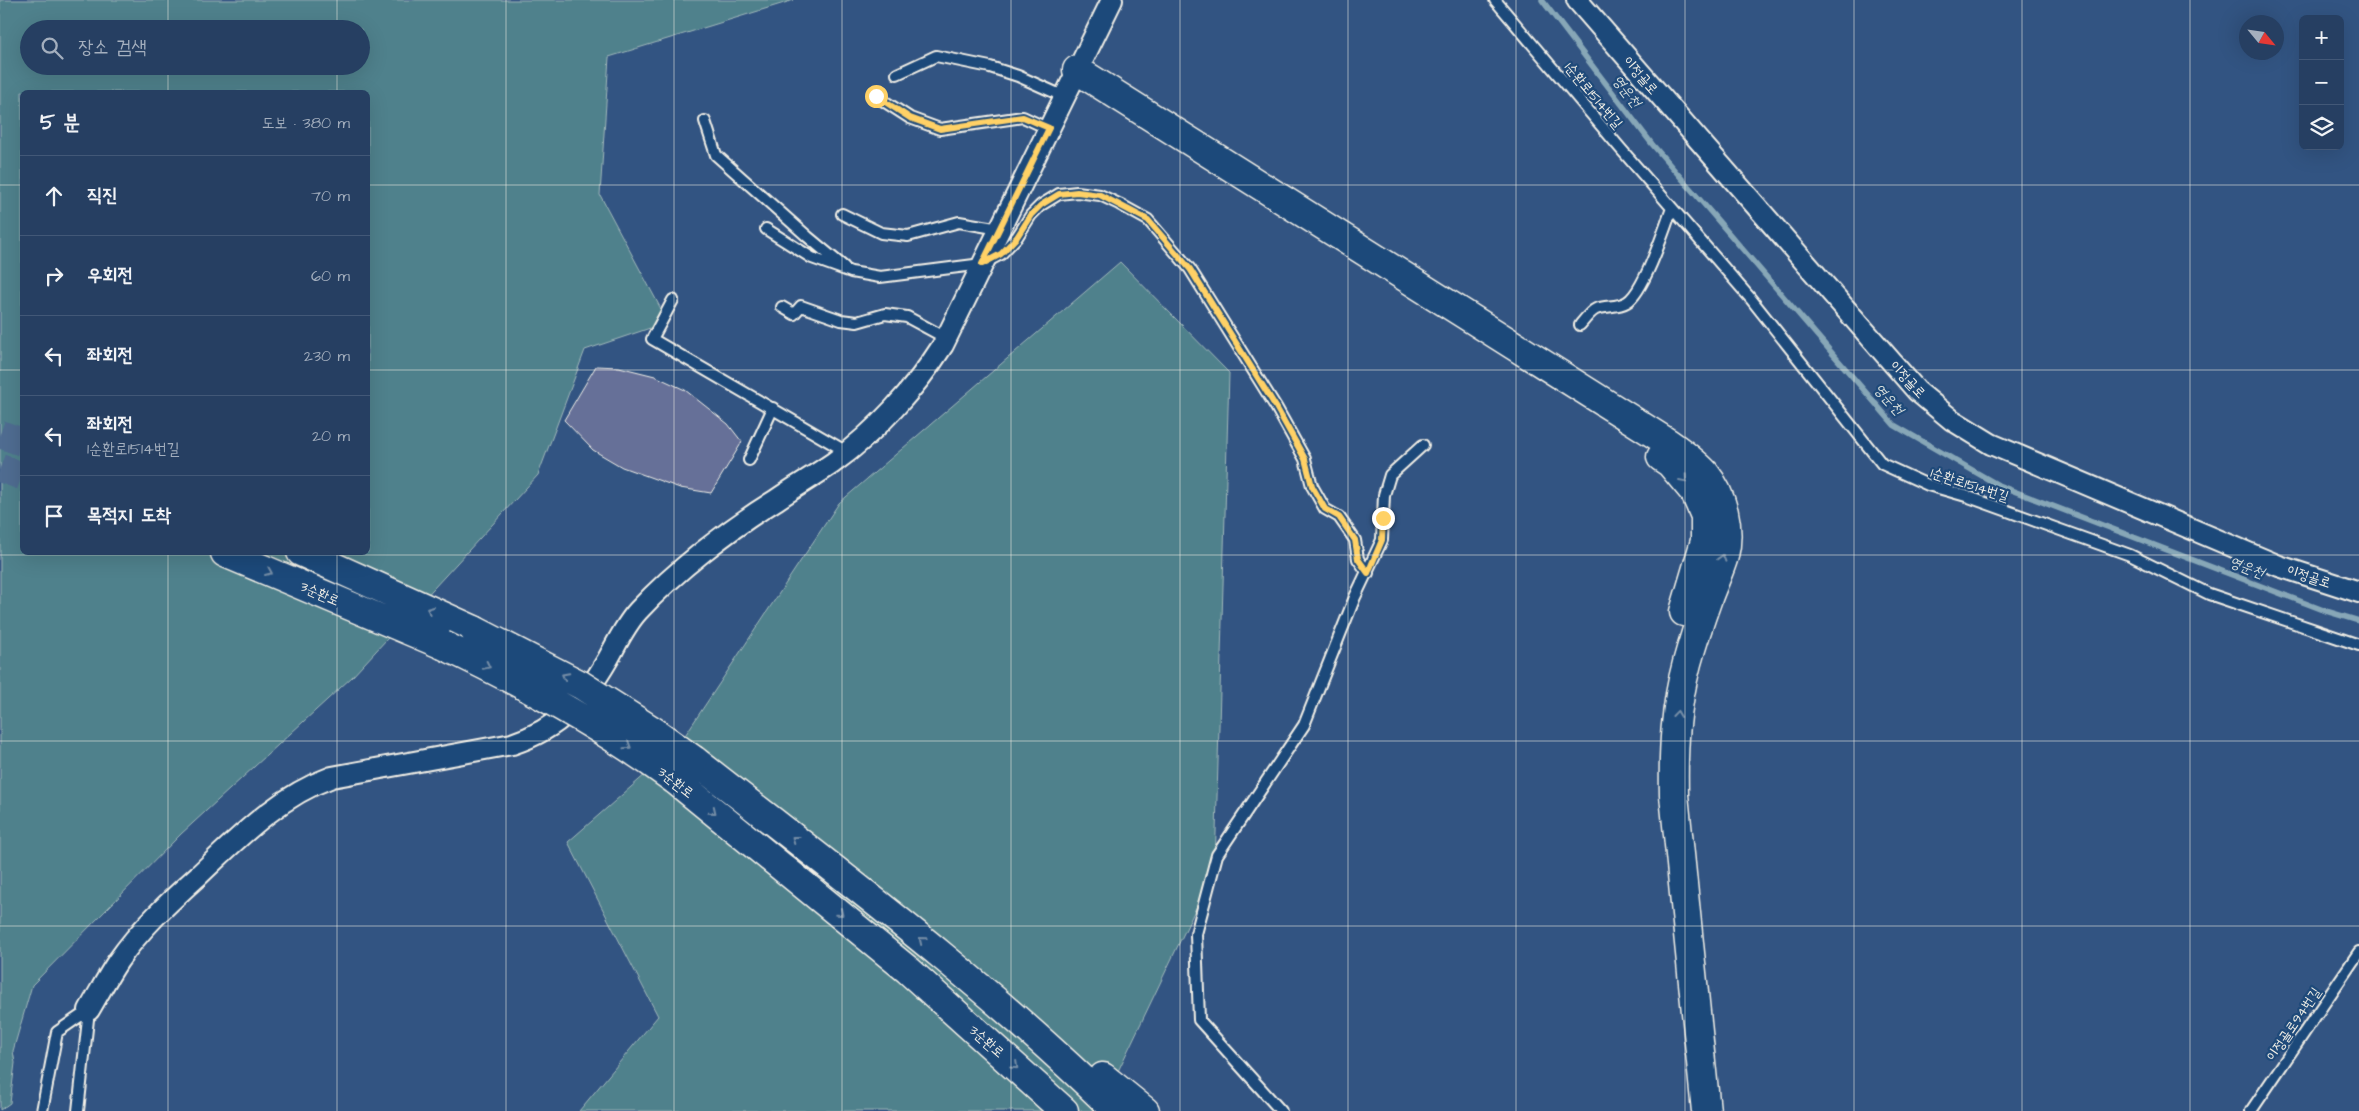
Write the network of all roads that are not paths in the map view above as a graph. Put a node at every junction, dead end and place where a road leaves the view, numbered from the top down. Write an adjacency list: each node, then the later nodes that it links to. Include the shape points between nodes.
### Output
1 (1112, 0): 5 (street)
2 (1495, 0): 9 (lane, 1순환로1514번길)
3 (1577, 0): 26 (street, 이정골로, via 1917,391 1952,420 1991,444 2280,566)
4 (897, 74): 5 (lane, via 936,56 1018,76)
5 (1071, 83): 8 (street); 37 (highway, one-way to 37, via 1592,411 1670,463 1695,493 1705,516 1705,541 1667,664 1658,706 1656,748); 38 (highway, one-way to 5, via 1674,795 1673,747 1686,665 1724,555 1725,520 1719,496 1705,474 1667,442)
6 (876, 96): 8 (lane, via 910,118 940,129 1023,117)
7 (705, 121): 14 (lane, via 716,155)
8 (1049, 128): 12 (street)
9 (1672, 208): 17 (lane, via 1660,244 1629,301 1620,306 1595,309); 27 (lane, 1순환로1514번길, via 1751,299 1882,464 1928,485 2130,555 2209,594)
10 (842, 214): 12 (lane, via 881,233 908,236 959,222)
11 (766, 229): 14 (lane, via 812,258)
12 (1000, 229): 13 (street)
13 (982, 264): 14 (lane, via 880,277); 18 (street); 25 (lane, via 1001,254 1031,215 1059,194 1100,195 1148,220 1190,269 1276,407 1305,459 1312,486 1325,509 1339,517 1355,540 1358,559)
14 (851, 272)
15 (673, 300): 19 (lane, via 652,339)
16 (782, 307): 18 (lane, via 794,314 801,306 857,322 885,314 907,318)
17 (1580, 325)
18 (946, 338): 21 (street, via 931,363 896,405)
19 (773, 408): 21 (lane); 22 (lane)
20 (1424, 445): 25 (lane, via 1390,475 1384,495 1382,540)
21 (846, 452): 30 (street, via 736,528 654,594 623,632 586,693 564,718 550,727 512,744 332,777 290,796 240,836 171,900 119,960)
22 (749, 460)
23 (229, 555): 33 (highway, 3순환로, one-way to 33, bridge, via 443,645 572,711 637,752 908,970)
24 (308, 555): 29 (highway, 3순환로, one-way to 24, bridge, via 836,870 655,732 581,685 474,630)
25 (1368, 573): 36 (lane, via 1355,597 1304,725 1218,855 1196,934 1199,1020)
26 (2359, 592)
27 (2359, 645)
28 (2359, 952): 39 (lane, 이정골로94번길)
29 (950, 964): 34 (highway, 3순환로, via 1078,1074); 35 (highway, via 1118,1088)
30 (89, 1010): 31 (lane, via 57,1032); 32 (lane)
31 (42, 1111)
32 (78, 1111)
33 (1064, 1111)
34 (1116, 1111)
35 (1144, 1111)
36 (1281, 1111)
37 (1689, 1111)
38 (1706, 1111)
39 (2251, 1111)

